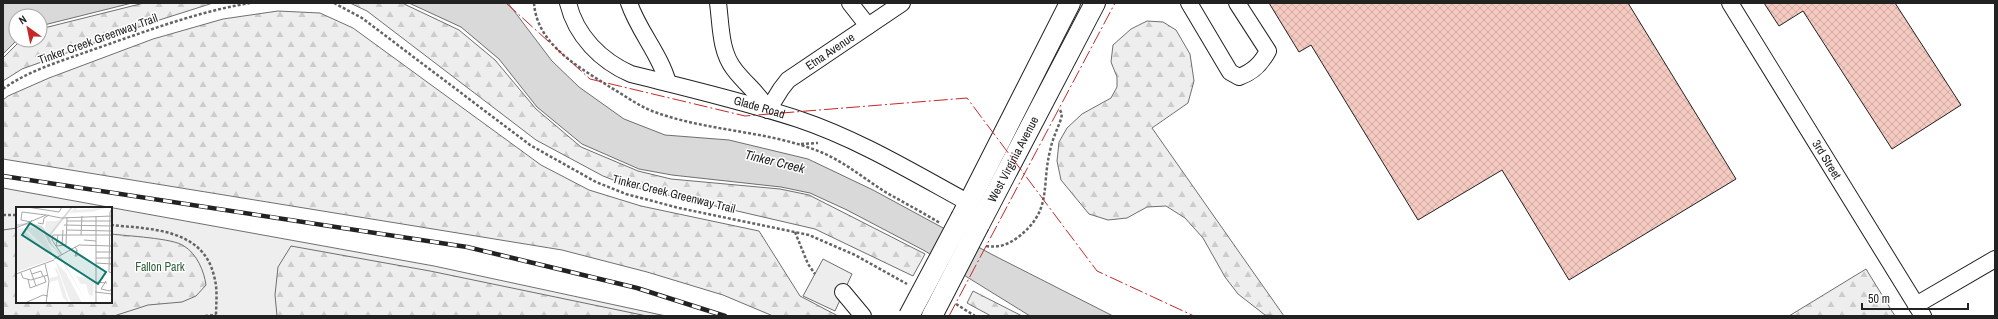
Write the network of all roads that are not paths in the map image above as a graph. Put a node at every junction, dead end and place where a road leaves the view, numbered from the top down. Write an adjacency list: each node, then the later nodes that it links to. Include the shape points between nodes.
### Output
1 (568, 3): 12 (street, Glade Road, via 579,29 591,47 606,61 631,74)
2 (629, 3): 12 (street, via 642,32 664,67)
3 (718, 3): 13 (street, via 722,38 733,68 760,96)
4 (850, 3): 11 (street)
5 (902, 3): 11 (street, Etna Avenue)
6 (1070, 3): 14 (main road, West Virginia Avenue)
7 (1095, 3): 20 (main road, West Virginia Avenue, bridge)
8 (1189, 3): 9 (street, via 1230,72 1239,77 1261,63 1268,51)
9 (1237, 3)
10 (1730, 3): 17 (street, 3rd Street)
11 (868, 26): 13 (street, Etna Avenue, via 788,80)
12 (668, 83): 13 (street, Glade Road, via 718,94)
13 (768, 110): 14 (street, Glade Road, via 799,119 883,156)
14 (965, 210): 19 (main road, West Virginia Avenue, bridge)
15 (1995, 259): 17 (street)
16 (843, 292): 18 (street)
17 (1919, 310)
18 (863, 316)
19 (910, 316)
20 (932, 316)

